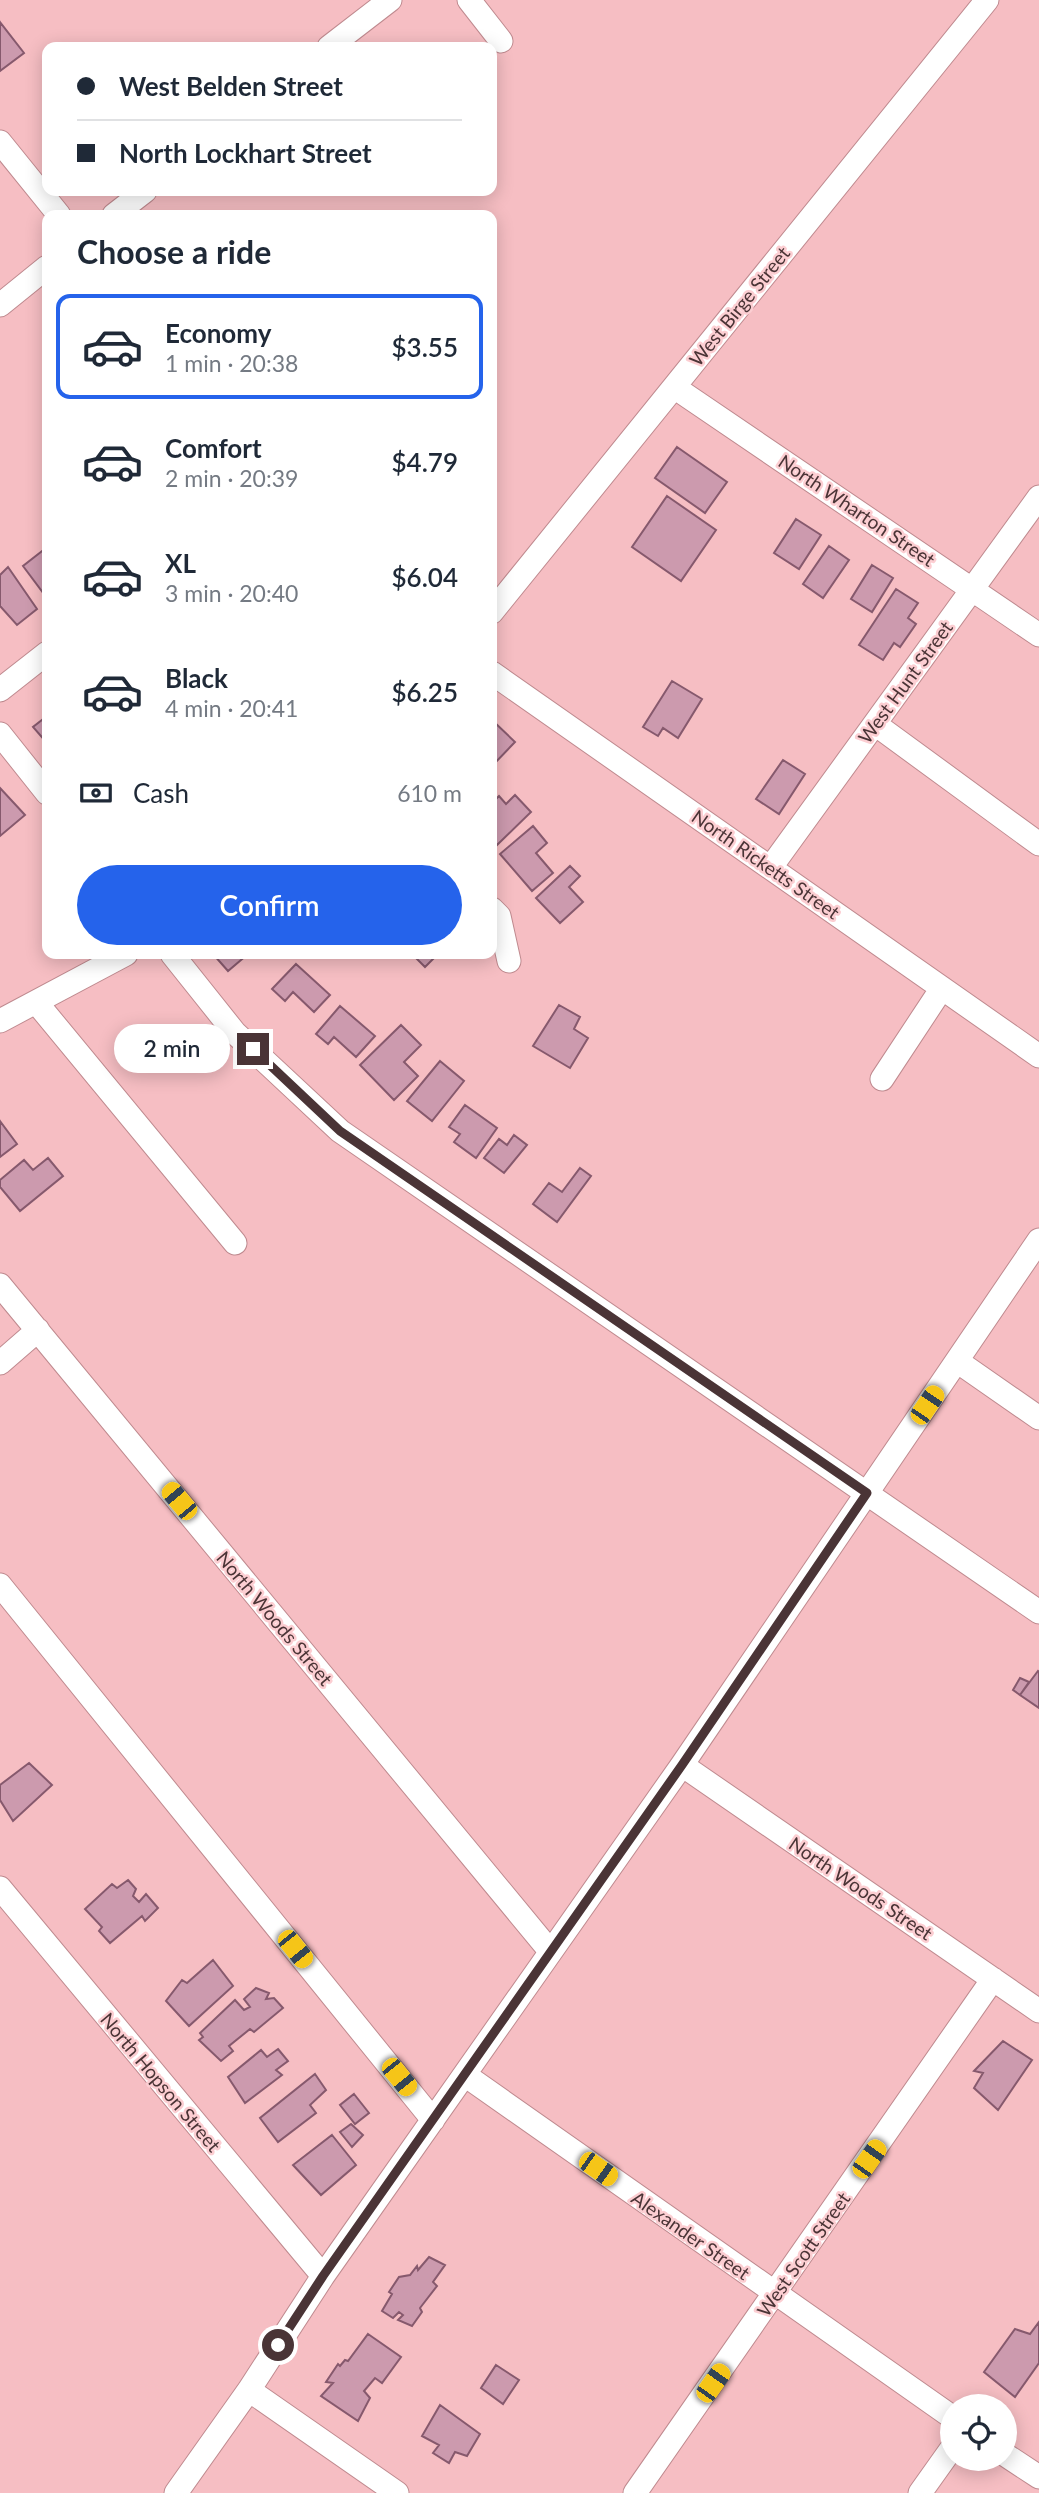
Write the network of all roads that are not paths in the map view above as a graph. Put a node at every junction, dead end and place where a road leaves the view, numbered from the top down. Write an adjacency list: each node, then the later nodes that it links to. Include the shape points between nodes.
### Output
1 (390, 0): 5 (street)
2 (469, 0): 4 (street)
3 (987, 0): 14 (street, West Birge Street)
4 (501, 41)
5 (335, 42)
6 (0, 142): 7 (street)
7 (42, 194)
8 (44, 196): 10 (street)
9 (139, 196): 11 (street)
10 (55, 210)
11 (120, 210)
12 (42, 271): 13 (street)
13 (0, 305)
14 (674, 387): 16 (street, North Wharton Street); 17 (street, West Birge Street)
15 (1039, 497): 16 (street, West Hunt Street)
16 (973, 588): 18 (street, North Wharton Street); 22 (street, West Hunt Street)
17 (497, 606)
18 (1039, 635)
19 (42, 657): 21 (street)
20 (497, 676): 26 (street, North Ricketts Street)
21 (0, 690)
22 (875, 724): 25 (street); 26 (street, West Hunt Street)
23 (0, 734): 24 (street)
24 (42, 787)
25 (1039, 844)
26 (771, 867): 31 (street, North Ricketts Street)
27 (497, 914): 30 (street)
28 (117, 959): 32 (street)
29 (176, 959): 43 (street, via 235,1033 340,1131)
30 (509, 961)
31 (942, 988): 34 (street, North Ricketts Street); 35 (street)
32 (36, 1002): 33 (street); 37 (street)
33 (0, 1021)
34 (1039, 1056)
35 (882, 1079)
36 (1039, 1240): 40 (street)
37 (236, 1243)
38 (0, 1284): 39 (street, North Woods Street)
39 (38, 1330): 41 (street); 48 (street, North Woods Street)
40 (957, 1362): 42 (street); 43 (street)
41 (0, 1363)
42 (1039, 1418)
43 (867, 1493): 45 (street); 46 (street)
44 (0, 1585): 52 (street)
45 (1039, 1612)
46 (682, 1765): 48 (street); 49 (street, North Woods Street)
47 (0, 1888): 53 (street, North Hopson Street)
48 (550, 1951): 51 (street)
49 (993, 1979): 50 (street, North Woods Street); 54 (street, West Scott Street)
50 (1039, 2011)
51 (465, 2076): 52 (street); 54 (street, Alexander Street)
52 (433, 2120): 53 (street)
53 (323, 2276): 55 (street)
54 (775, 2294): 56 (street, Alexander Street); 62 (street, West Scott Street)
55 (248, 2390): 60 (street); 61 (street)
56 (940, 2409)
57 (1017, 2463): 59 (street)
58 (940, 2465): 63 (street)
59 (1039, 2477)
60 (176, 2493)
61 (397, 2493)
62 (635, 2493)
63 (920, 2493)

